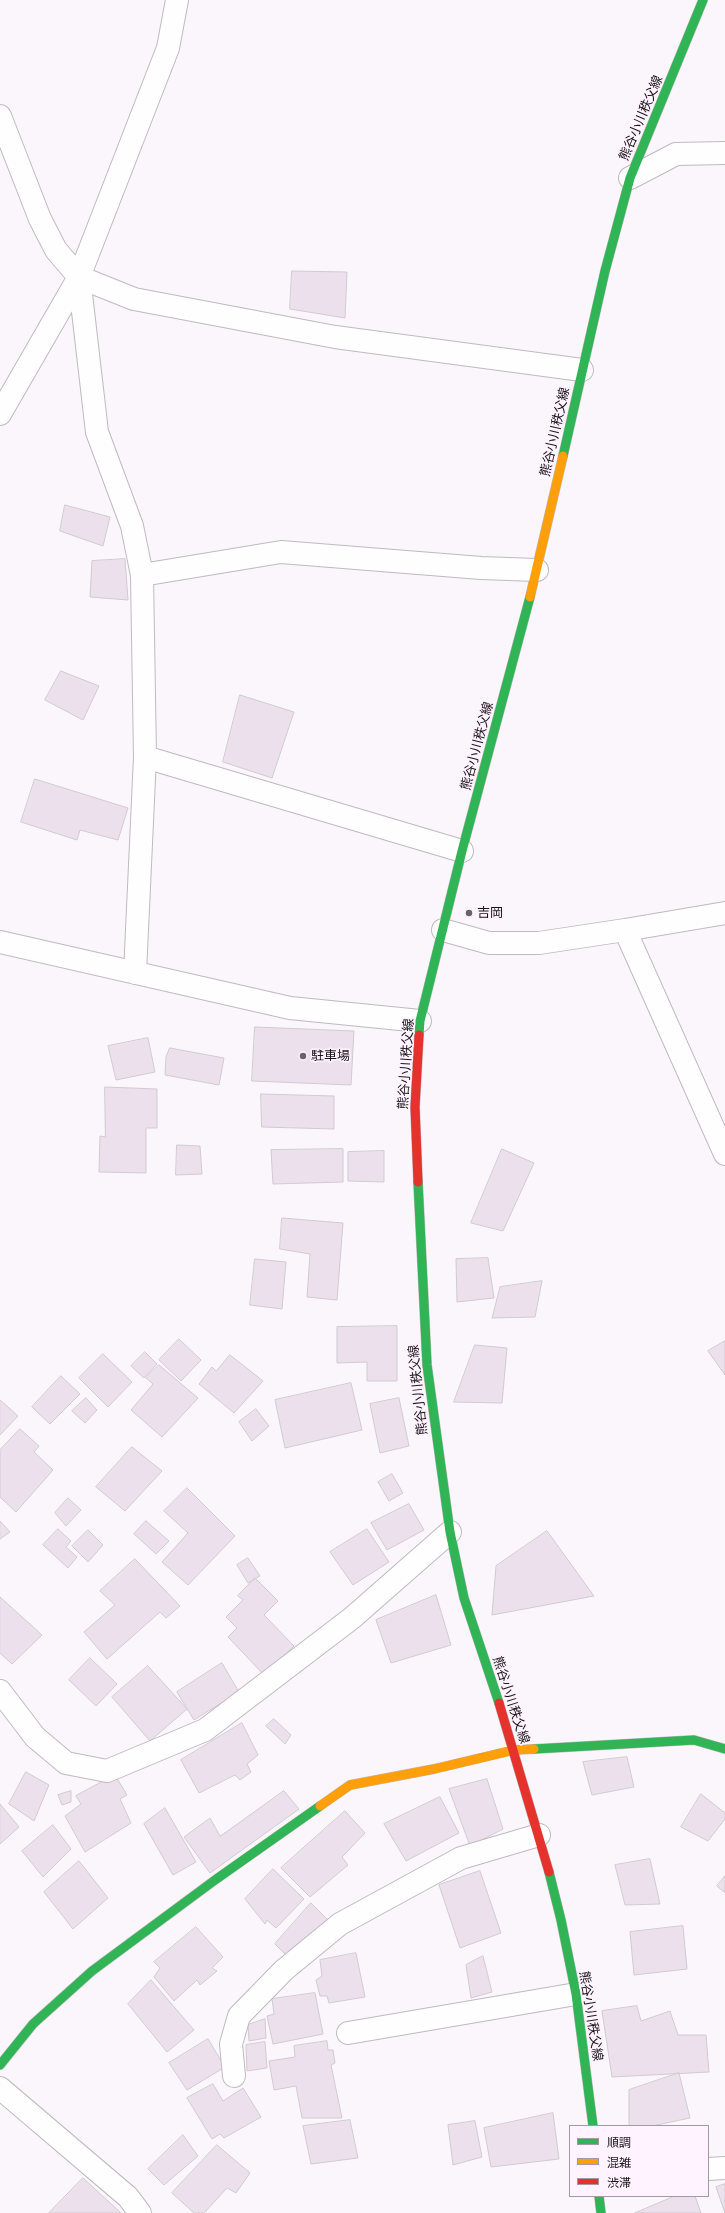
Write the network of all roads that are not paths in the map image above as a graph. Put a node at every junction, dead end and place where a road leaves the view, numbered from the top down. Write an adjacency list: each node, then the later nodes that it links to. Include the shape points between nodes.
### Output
1 (177, 0): 6 (street, via 168,48)
2 (703, 0): 5 (main road, 熊谷小川秩父線)
3 (0, 116): 6 (street, via 40,219 56,250)
4 (725, 153): 5 (street, via 676,154)
5 (630, 178): 7 (main road, 熊谷小川秩父線)
6 (79, 277): 7 (street, via 134,299 335,338); 8 (street); 10 (street, via 97,432 132,526)
7 (582, 370): 9 (main road, 熊谷小川秩父線)
8 (0, 414)
9 (537, 570): 10 (street, via 281,552); 12 (main road, 熊谷小川秩父線)
10 (142, 575): 11 (street)
11 (145, 756): 12 (street); 17 (street)
12 (462, 851): 14 (main road, 熊谷小川秩父線)
13 (725, 913): 15 (street)
14 (443, 930): 15 (street, via 489,943 539,943); 18 (main road, 熊谷小川秩父線)
15 (625, 930): 19 (street)
16 (0, 942): 17 (street)
17 (136, 973): 18 (street, via 290,1008)
18 (420, 1021): 20 (main road, 熊谷小川秩父線, via 415,1107 420,1250 427,1365)
19 (725, 1154)
20 (450, 1532): 21 (street, via 352,1618 205,1730 107,1771 66,1763 35,1737); 23 (main road, 熊谷小川秩父線, via 464,1598)
21 (0, 1691)
22 (725, 1749): 23 (main road, via 694,1740)
23 (514, 1750): 24 (main road, 熊谷小川秩父線); 27 (main road, via 350,1785 227,1871 92,1971 33,2024)
24 (539, 1835): 25 (main road, 熊谷小川秩父線, via 561,1920); 28 (street, via 461,1858 340,1924 284,1970 239,2016 231,2044)
25 (576, 1994): 26 (street); 30 (main road, 熊谷小川秩父線)
26 (348, 2033)
27 (0, 2065)
28 (234, 2076)
29 (0, 2088): 33 (street, via 128,2197)
30 (593, 2125)
31 (725, 2168): 32 (street)
32 (709, 2169)
33 (140, 2213)

